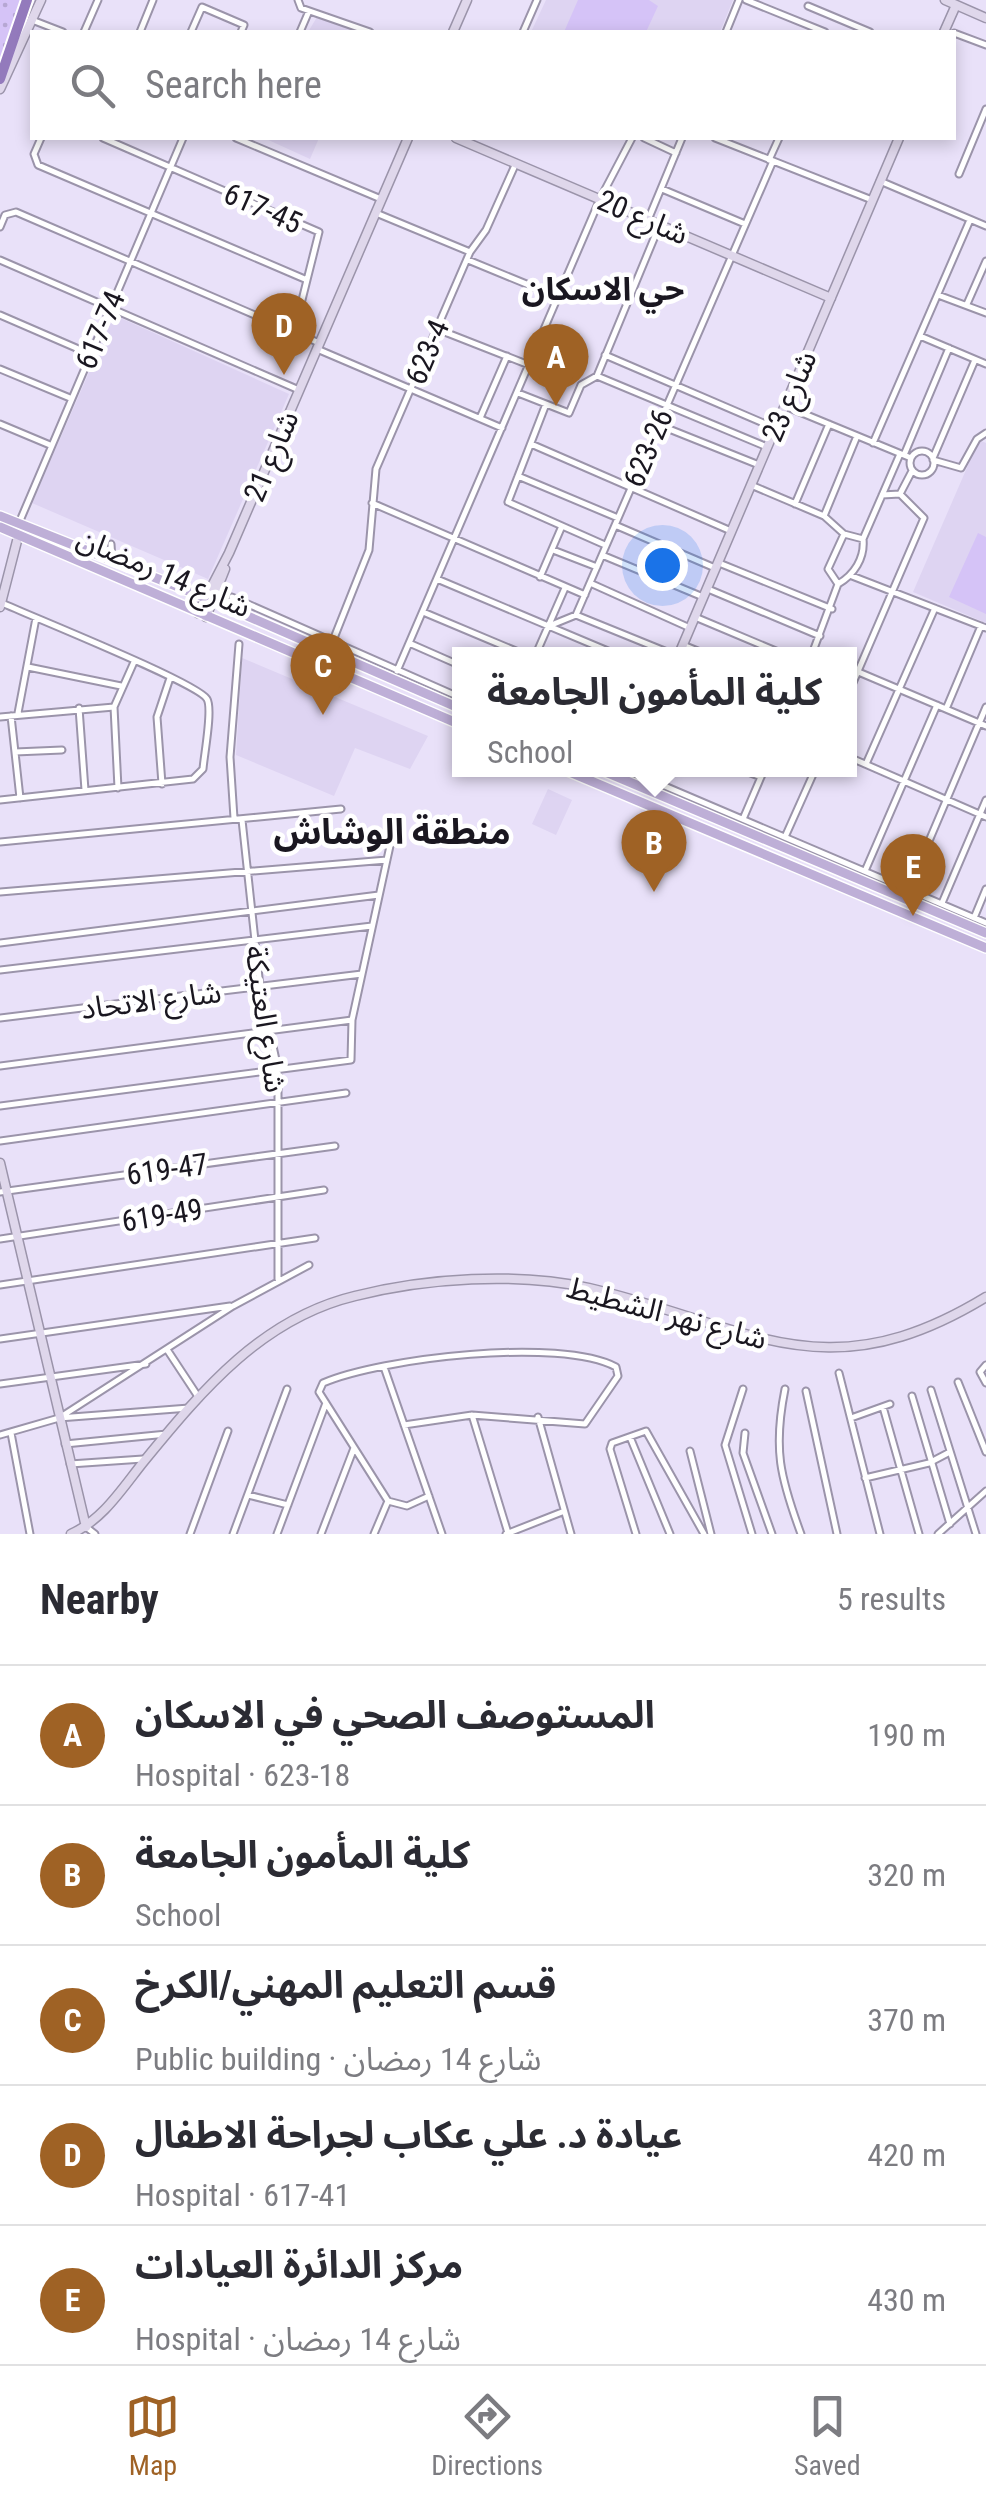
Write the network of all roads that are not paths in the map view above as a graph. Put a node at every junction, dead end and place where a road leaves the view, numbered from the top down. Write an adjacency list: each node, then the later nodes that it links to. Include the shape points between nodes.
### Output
1 (27, 0): 32 (highway)
2 (40, 0): 15 (street)
3 (98, 0): 17 (street)
4 (154, 0): 18 (street)
5 (298, 0): 12 (street)
6 (467, 0): 23 (street)
7 (538, 0): 24 (street)
8 (743, 0): 25 (street); 26 (street)
9 (945, 0): 10 (street)
10 (956, 5): 14 (street); 29 (street)
11 (808, 6): 13 (street)
12 (310, 11): 21 (street); 22 (street)
13 (832, 16): 27 (street); 28 (street)
14 (986, 18)
15 (32, 20): 16 (street); 33 (street)
16 (58, 30)
17 (85, 30)
18 (141, 30)
19 (192, 30): 20 (street, via 202,7 244,25)
20 (242, 30)
21 (301, 30)
22 (364, 30)
23 (454, 30)
24 (524, 30)
25 (727, 30)
26 (820, 30)
27 (826, 30)
28 (865, 30)
29 (950, 30)
30 (956, 34): 31 (street)
31 (986, 45)
32 (0, 79)
33 (0, 89)
34 (986, 109): 51 (street)
35 (40, 140): 58 (street, 617-45, via 38,164)
36 (108, 140): 50 (street)
37 (182, 140): 50 (street, 617-74)
38 (407, 140): 54 (street, شارع 21)
39 (631, 140): 55 (street)
40 (649, 140): 47 (street)
41 (681, 140): 47 (street)
42 (720, 140): 48 (street)
43 (778, 140): 48 (street, 623-26)
44 (898, 140): 52 (street, شارع 23)
45 (254, 141): 54 (street)
46 (475, 141): 49 (street, شارع 20)
47 (676, 152): 53 (street)
48 (771, 160): 56 (street); 62 (street, 623-26)
49 (516, 163): 55 (street, شارع 20); 66 (street, 623-4)
50 (170, 167): 58 (street, 617-74); 70 (street, 617-45, via 319,232)
51 (958, 174)
52 (880, 181): 56 (street, شارع 23); 60 (street)
53 (662, 188): 59 (street); 62 (street)
54 (381, 199): 57 (street, شارع 21)
55 (600, 199): 59 (street, شارع 20); 72 (street)
56 (872, 200): 73 (street, شارع 23)
57 (375, 213): 66 (street); 81 (street, شارع 21)
58 (150, 214): 68 (street, 617-74); 70 (street, 617-45)
59 (648, 220): 61 (street, شارع 20)
60 (970, 220): 63 (street); 71 (street)
61 (660, 224): 65 (street, شارع 20); 84 (street)
62 (746, 224): 65 (street, 623-26)
63 (986, 226)
64 (0, 227): 68 (street, via 5,215 16,212)
65 (732, 255): 73 (street, شارع 20); 91 (street, 623-26)
66 (469, 256): 72 (street); 78 (street, 623-4)
67 (0, 260): 75 (street)
68 (130, 261): 75 (street, 617-74); 79 (street)
69 (986, 261): 74 (street)
70 (307, 280): 79 (street)
71 (938, 294): 74 (street); 80 (street)
72 (558, 297): 88 (street)
73 (831, 298): 98 (street, شارع 23)
74 (966, 306): 76 (street)
75 (110, 308): 83 (street, 617-74); 93 (street)
76 (986, 314)
77 (0, 315): 83 (street)
78 (437, 329): 85 (street); 92 (street, 623-4)
79 (294, 332): 81 (street)
80 (920, 336): 82 (street); 107 (street)
81 (318, 346): 92 (street); 93 (street, شارع 21)
82 (949, 348): 86 (street); 111 (street)
83 (90, 354): 95 (street, 617-74)
84 (605, 355): 90 (street); 91 (street)
85 (506, 356): 88 (street); 99 (street)
86 (975, 360): 87 (street); 112 (street)
87 (986, 364)
88 (529, 365): 94 (street)
89 (0, 369): 95 (street)
90 (597, 376): 96 (street, via 582,386 569,413); 97 (street)
91 (676, 385): 97 (street, 623-26); 104 (street)
92 (411, 389): 99 (street); 120 (street, 623-4, via 376,469)
93 (299, 390): 151 (street, شارع 21)
94 (517, 392): 96 (street); 103 (street)
95 (70, 398): 109 (street, 617-74)
96 (546, 404): 108 (street)
97 (667, 405): 102 (street, 623-26); 110 (street)
98 (785, 406): 101 (street); 104 (street, شارع 23)
99 (480, 418): 103 (street)
100 (0, 424): 109 (street)
101 (828, 424): 106 (street); 121 (street)
102 (659, 425): 113 (street); 117 (street, 623-26)
103 (502, 428): 132 (street)
104 (775, 428): 110 (street, شارع 23)
105 (986, 433): 112 (street, via 962,468)
106 (858, 436): 107 (street); 123 (street)
107 (873, 443): 111 (street)
108 (531, 444): 115 (street); 117 (street)
109 (50, 445): 125 (street, 617-74)
110 (767, 447): 113 (street, شارع 23)
111 (905, 456): 112 (street, via 923,451); 114 (street); 119 (street)
112 (933, 459): 114 (street, via 927,474)
113 (759, 465): 116 (street, شارع 23)
114 (912, 471): 118 (street)
115 (518, 476): 124 (street); 126 (street, via 510,504)
116 (751, 485): 121 (street); 128 (street, شارع 23)
117 (631, 488): 124 (street, 623-26); 128 (street)
118 (900, 494): 119 (street); 147 (street, via 924,518)
119 (882, 495): 133 (street)
120 (372, 503): 132 (street); 166 (street, 623-4, via 369,550)
121 (795, 504): 123 (street)
122 (0, 512): 125 (main road, شارع 14 رمضان)
123 (824, 516): 129 (street)
124 (617, 521): 135 (street, 623-26); 139 (street)
125 (18, 523): 138 (main road, شارع 14 رمضان)
126 (562, 526): 135 (street); 136 (street)
127 (0, 527): 131 (main road, شارع 14 رمضان)
128 (731, 532): 139 (street, شارع 23)
129 (844, 534): 133 (street); 145 (street, via 828,569)
130 (0, 535): 131 (main road, شارع 14 رمضان)
131 (16, 536): 152 (street); 156 (main road, شارع 14 رمضان)
132 (455, 538): 142 (street); 143 (street)
133 (863, 539): 141 (street)
134 (111, 544): 138 (street)
135 (606, 545): 137 (street, 623-26)
136 (552, 550): 140 (street); 142 (street)
137 (602, 555): 140 (street, 623-26); 148 (street)
138 (112, 560): 151 (main road, شارع 14 رمضان)
139 (717, 565): 148 (street, شارع 23); 154 (street)
140 (597, 567): 144 (street, 623-26)
141 (852, 576): 145 (street); 147 (street)
142 (540, 577): 146 (street)
143 (437, 579): 155 (street); 160 (street)
144 (590, 583): 149 (street, 623-26); 163 (street)
145 (838, 584): 154 (street)
146 (565, 588): 149 (street); 160 (street)
147 (893, 592): 153 (street); 180 (street)
148 (705, 593): 158 (street, شارع 23); 165 (street)
149 (585, 595): 157 (street, 623-26)
150 (232, 597): 161 (street)
151 (210, 600): 156 (street, شارع 21); 164 (main road, شارع 14 رمضان)
152 (0, 604): 159 (street)
153 (936, 608): 162 (street); 183 (street)
154 (832, 610): 165 (street)
155 (423, 612): 167 (street); 169 (street)
156 (202, 616): 193 (main road, شارع 14 رمضان)
157 (576, 616): 160 (street); 172 (street)
158 (695, 616): 163 (street, شارع 23); 174 (street)
159 (36, 618): 176 (street); 178 (street)
160 (549, 626): 170 (street); 171 (street)
161 (297, 627): 164 (main road); 166 (street)
162 (984, 627): 190 (street)
163 (690, 628): 173 (street, شارع 23)
164 (282, 632): 185 (main road, شارع 14 رمضان)
165 (820, 636): 175 (street)
166 (332, 643): 179 (street)
167 (410, 643): 177 (street); 179 (street)
168 (239, 644): 219 (street, شارع العتيکة, via 230,756 232,817)
169 (507, 647)
170 (540, 647)
171 (598, 647)
172 (666, 647)
173 (680, 647)
174 (767, 647)
175 (817, 647)
176 (134, 662): 181 (street); 182 (street)
177 (452, 662)
178 (28, 667): 182 (street); 191 (street)
179 (398, 671): 184 (street)
180 (858, 672): 183 (street)
181 (170, 678): 205 (street, via 157,717); 205 (street, via 207,698 203,769 193,779)
182 (120, 686): 189 (street)
183 (899, 689): 186 (street); 198 (street)
184 (452, 694)
185 (452, 705)
186 (936, 705): 190 (street); 204 (street)
187 (986, 707): 194 (street)
188 (80, 708): 189 (street); 191 (street); 207 (street)
189 (114, 708): 206 (street)
190 (946, 709): 194 (street)
191 (14, 714): 192 (street); 196 (street)
192 (0, 716)
193 (452, 721)
194 (982, 725): 212 (street)
195 (62, 750): 196 (street)
196 (15, 752): 209 (street)
197 (857, 760): 198 (street)
198 (866, 764): 204 (street)
199 (582, 777): 208 (main road)
200 (636, 777): 214 (main road)
201 (640, 777): 211 (street)
202 (760, 777): 218 (street)
203 (812, 777): 221 (street)
204 (905, 781): 212 (street); 225 (street)
205 (162, 784): 206 (street)
206 (118, 788): 207 (street)
207 (84, 790): 209 (street)
208 (615, 790): 215 (main road); 238 (main road)
209 (20, 798): 210 (street)
210 (0, 800)
211 (698, 800): 214 (main road); 218 (street)
212 (946, 800): 217 (street); 226 (street)
213 (986, 800): 217 (street)
214 (678, 802): 235 (main road)
215 (609, 804)
216 (341, 809): 219 (street)
217 (983, 816): 230 (street)
218 (743, 819): 221 (street)
219 (242, 820): 222 (street); 224 (street, شارع العتيکة)
220 (394, 823): 223 (street)
221 (785, 837): 225 (street)
222 (0, 842)
223 (386, 860): 224 (street); 229 (street)
224 (246, 872): 228 (street); 231 (street, شارع العتيکة)
225 (865, 872): 226 (street)
226 (908, 890): 230 (street)
227 (986, 890): 232 (street)
228 (0, 892)
229 (379, 895): 231 (street); 234 (street)
230 (941, 904): 232 (street)
231 (251, 911): 236 (street, شارع العتيکة); 237 (street)
232 (974, 918): 233 (street)
233 (986, 923)
234 (372, 926): 236 (street); 240 (street)
235 (986, 933)
236 (254, 938): 239 (street); 241 (street, شارع العتيکة)
237 (0, 943)
238 (986, 948)
239 (0, 970)
240 (362, 974): 241 (street, شارع الاتحاد); 243 (street)
241 (260, 986): 242 (street, شارع الاتحاد); 244 (street, شارع العتيکة)
242 (0, 1018)
243 (352, 1020): 244 (street); 246 (street, via 351,1060)
244 (266, 1032): 245 (street); 246 (street, شارع العتيکة)
245 (0, 1066)
246 (278, 1069): 248 (street, شارع العتيکة); 249 (street)
247 (346, 1093): 248 (street)
248 (279, 1102): 250 (street); 252 (street, شارع العتيکة)
249 (0, 1106)
250 (0, 1141)
251 (335, 1146): 252 (street, 619-47)
252 (278, 1154): 255 (street, 619-47); 256 (street, شارع العتيکة)
253 (0, 1163): 255 (street)
254 (324, 1190): 256 (street, 619-49)
255 (3, 1191): 257 (street)
256 (277, 1198): 257 (street, 619-49); 260 (street, شارع العتيکة)
257 (17, 1236): 259 (street, 619-49); 263 (street)
258 (316, 1238): 260 (street)
259 (0, 1239)
260 (277, 1244): 262 (street, شارع العتيکة); 263 (street)
261 (310, 1266): 262 (street)
262 (278, 1279): 266 (street)
263 (28, 1281): 264 (street); 267 (street)
264 (0, 1285)
265 (986, 1297): 284 (street, شارع نهر الشطيط, via 898,1341 835,1349 766,1340 572,1285 400,1288 352,1296 291,1318 246,1350)
266 (234, 1306): 267 (street); 269 (street)
267 (40, 1333): 268 (street); 274 (street)
268 (0, 1338)
269 (168, 1351): 270 (street); 284 (street)
270 (150, 1364): 274 (street); 289 (street)
271 (986, 1365): 276 (street, via 980,1372)
272 (384, 1367): 285 (street, via 322,1383 318,1392); 288 (street, via 469,1351 546,1354 616,1367 618,1376 585,1424); 291 (street)
273 (839, 1373): 290 (street)
274 (50, 1377): 277 (street); 289 (street)
275 (958, 1382): 301 (street)
276 (986, 1383)
277 (0, 1384)
278 (288, 1389): 309 (street)
279 (785, 1389): 333 (street, via 777,1462)
280 (742, 1390): 331 (street, via 725,1445)
281 (932, 1390): 302 (street)
282 (806, 1391): 334 (street)
283 (912, 1396): 304 (street)
284 (199, 1398): 286 (street, شارع نهر الشطيط)
285 (326, 1403): 299 (street); 312 (street)
286 (190, 1408): 289 (street); 295 (street, شارع نهر الشطيط)
287 (472, 1415): 288 (street); 291 (street); 326 (street)
288 (538, 1417): 314 (street)
289 (59, 1418): 293 (street); 298 (street)
290 (850, 1418): 306 (street, via 886,1405); 307 (street)
291 (404, 1425): 310 (street)
292 (228, 1431): 320 (street)
293 (11, 1433): 296 (street); 317 (street)
294 (745, 1433): 332 (street, via 743,1453)
295 (167, 1434): 298 (street); 303 (street, شارع نهر الشطيط)
296 (0, 1435)
297 (630, 1437): 328 (street, via 610,1449); 329 (street); 330 (street, via 650,1434)
298 (65, 1444): 305 (street)
299 (354, 1448): 311 (street); 323 (street)
300 (690, 1451): 330 (street)
301 (986, 1452)
302 (949, 1453): 304 (street); 313 (street)
303 (146, 1459): 305 (street); 316 (street, شارع نهر الشطيط)
304 (929, 1462): 306 (street); 315 (street)
305 (70, 1464): 316 (street)
306 (901, 1470): 307 (street); 336 (street)
307 (865, 1478): 335 (street)
308 (986, 1491): 313 (street)
309 (248, 1495): 312 (street); 321 (street)
310 (429, 1496): 311 (street, via 407,1506); 325 (street)
311 (388, 1501): 324 (street)
312 (288, 1504): 322 (street)
313 (966, 1508): 315 (street); 338 (street)
314 (562, 1512): 326 (street); 327 (street)
315 (950, 1524): 337 (street)
316 (86, 1527): 318 (street, شارع نهر الشطيط); 319 (street)
317 (30, 1534)
318 (72, 1534)
319 (95, 1534)
320 (190, 1534)
321 (233, 1534)
322 (277, 1534)
323 (321, 1534)
324 (374, 1534)
325 (442, 1534)
326 (507, 1534)
327 (570, 1534)
328 (636, 1534)
329 (670, 1534)
330 (708, 1534)
331 (752, 1534)
332 (772, 1534)
333 (801, 1534)
334 (837, 1534)
335 (880, 1534)
336 (919, 1534)
337 (938, 1534)
338 (976, 1534)

